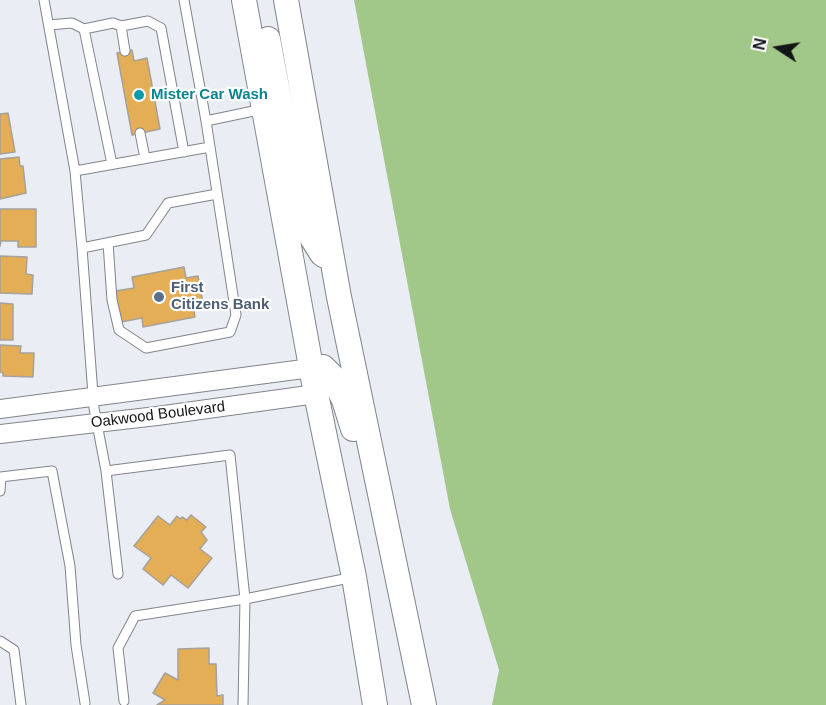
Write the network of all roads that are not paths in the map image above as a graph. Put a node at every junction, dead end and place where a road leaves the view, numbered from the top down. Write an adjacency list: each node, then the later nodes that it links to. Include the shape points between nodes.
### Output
1 (44, 0): 6 (lane)
2 (184, 0): 11 (lane)
3 (244, 0): 10 (main road)
4 (256, 0): 21 (main road, via 263,13 286,135 312,238 321,254)
5 (286, 0): 21 (main road)
6 (49, 25): 8 (lane, via 72,23); 17 (lane)
7 (121, 26): 8 (lane, via 113,23); 9 (lane); 14 (lane, via 148,21 161,28)
8 (84, 29): 16 (lane)
9 (125, 51)
10 (264, 109): 11 (lane); 22 (main road)
11 (206, 121): 13 (lane)
12 (140, 133): 15 (lane)
13 (210, 147): 14 (lane); 18 (lane)
14 (184, 152): 15 (lane)
15 (145, 159): 16 (lane)
16 (112, 164): 17 (lane)
17 (75, 171): 20 (lane)
18 (217, 194): 19 (lane, via 168,203 146,235); 19 (lane, via 236,315 230,332 146,348 119,330 112,300)
19 (108, 243): 20 (lane)
20 (82, 248): 24 (lane)
21 (332, 259): 35 (main road)
22 (311, 368): 23 (main road); 24 (street, Oakwood Boulevard); 35 (main road, via 328,370 344,400 401,658)
23 (316, 394): 26 (street, Oakwood Boulevard); 32 (main road)
24 (93, 398): 25 (street, Oakwood Boulevard); 26 (lane)
25 (0, 410)
26 (96, 423): 27 (street, Oakwood Boulevard); 28 (lane)
27 (0, 434)
28 (106, 471): 31 (lane); 33 (lane, via 230,454)
29 (1, 477): 30 (lane); 37 (lane, via 52,471 70,566)
30 (0, 491)
31 (118, 574)
32 (354, 577): 33 (lane); 40 (main road)
33 (245, 599): 36 (lane, via 135,616 118,648); 39 (lane)
34 (0, 641): 38 (lane, via 14,650)
35 (422, 694)
36 (124, 701)
37 (85, 703)
38 (21, 705)
39 (243, 705)
40 (375, 705)

